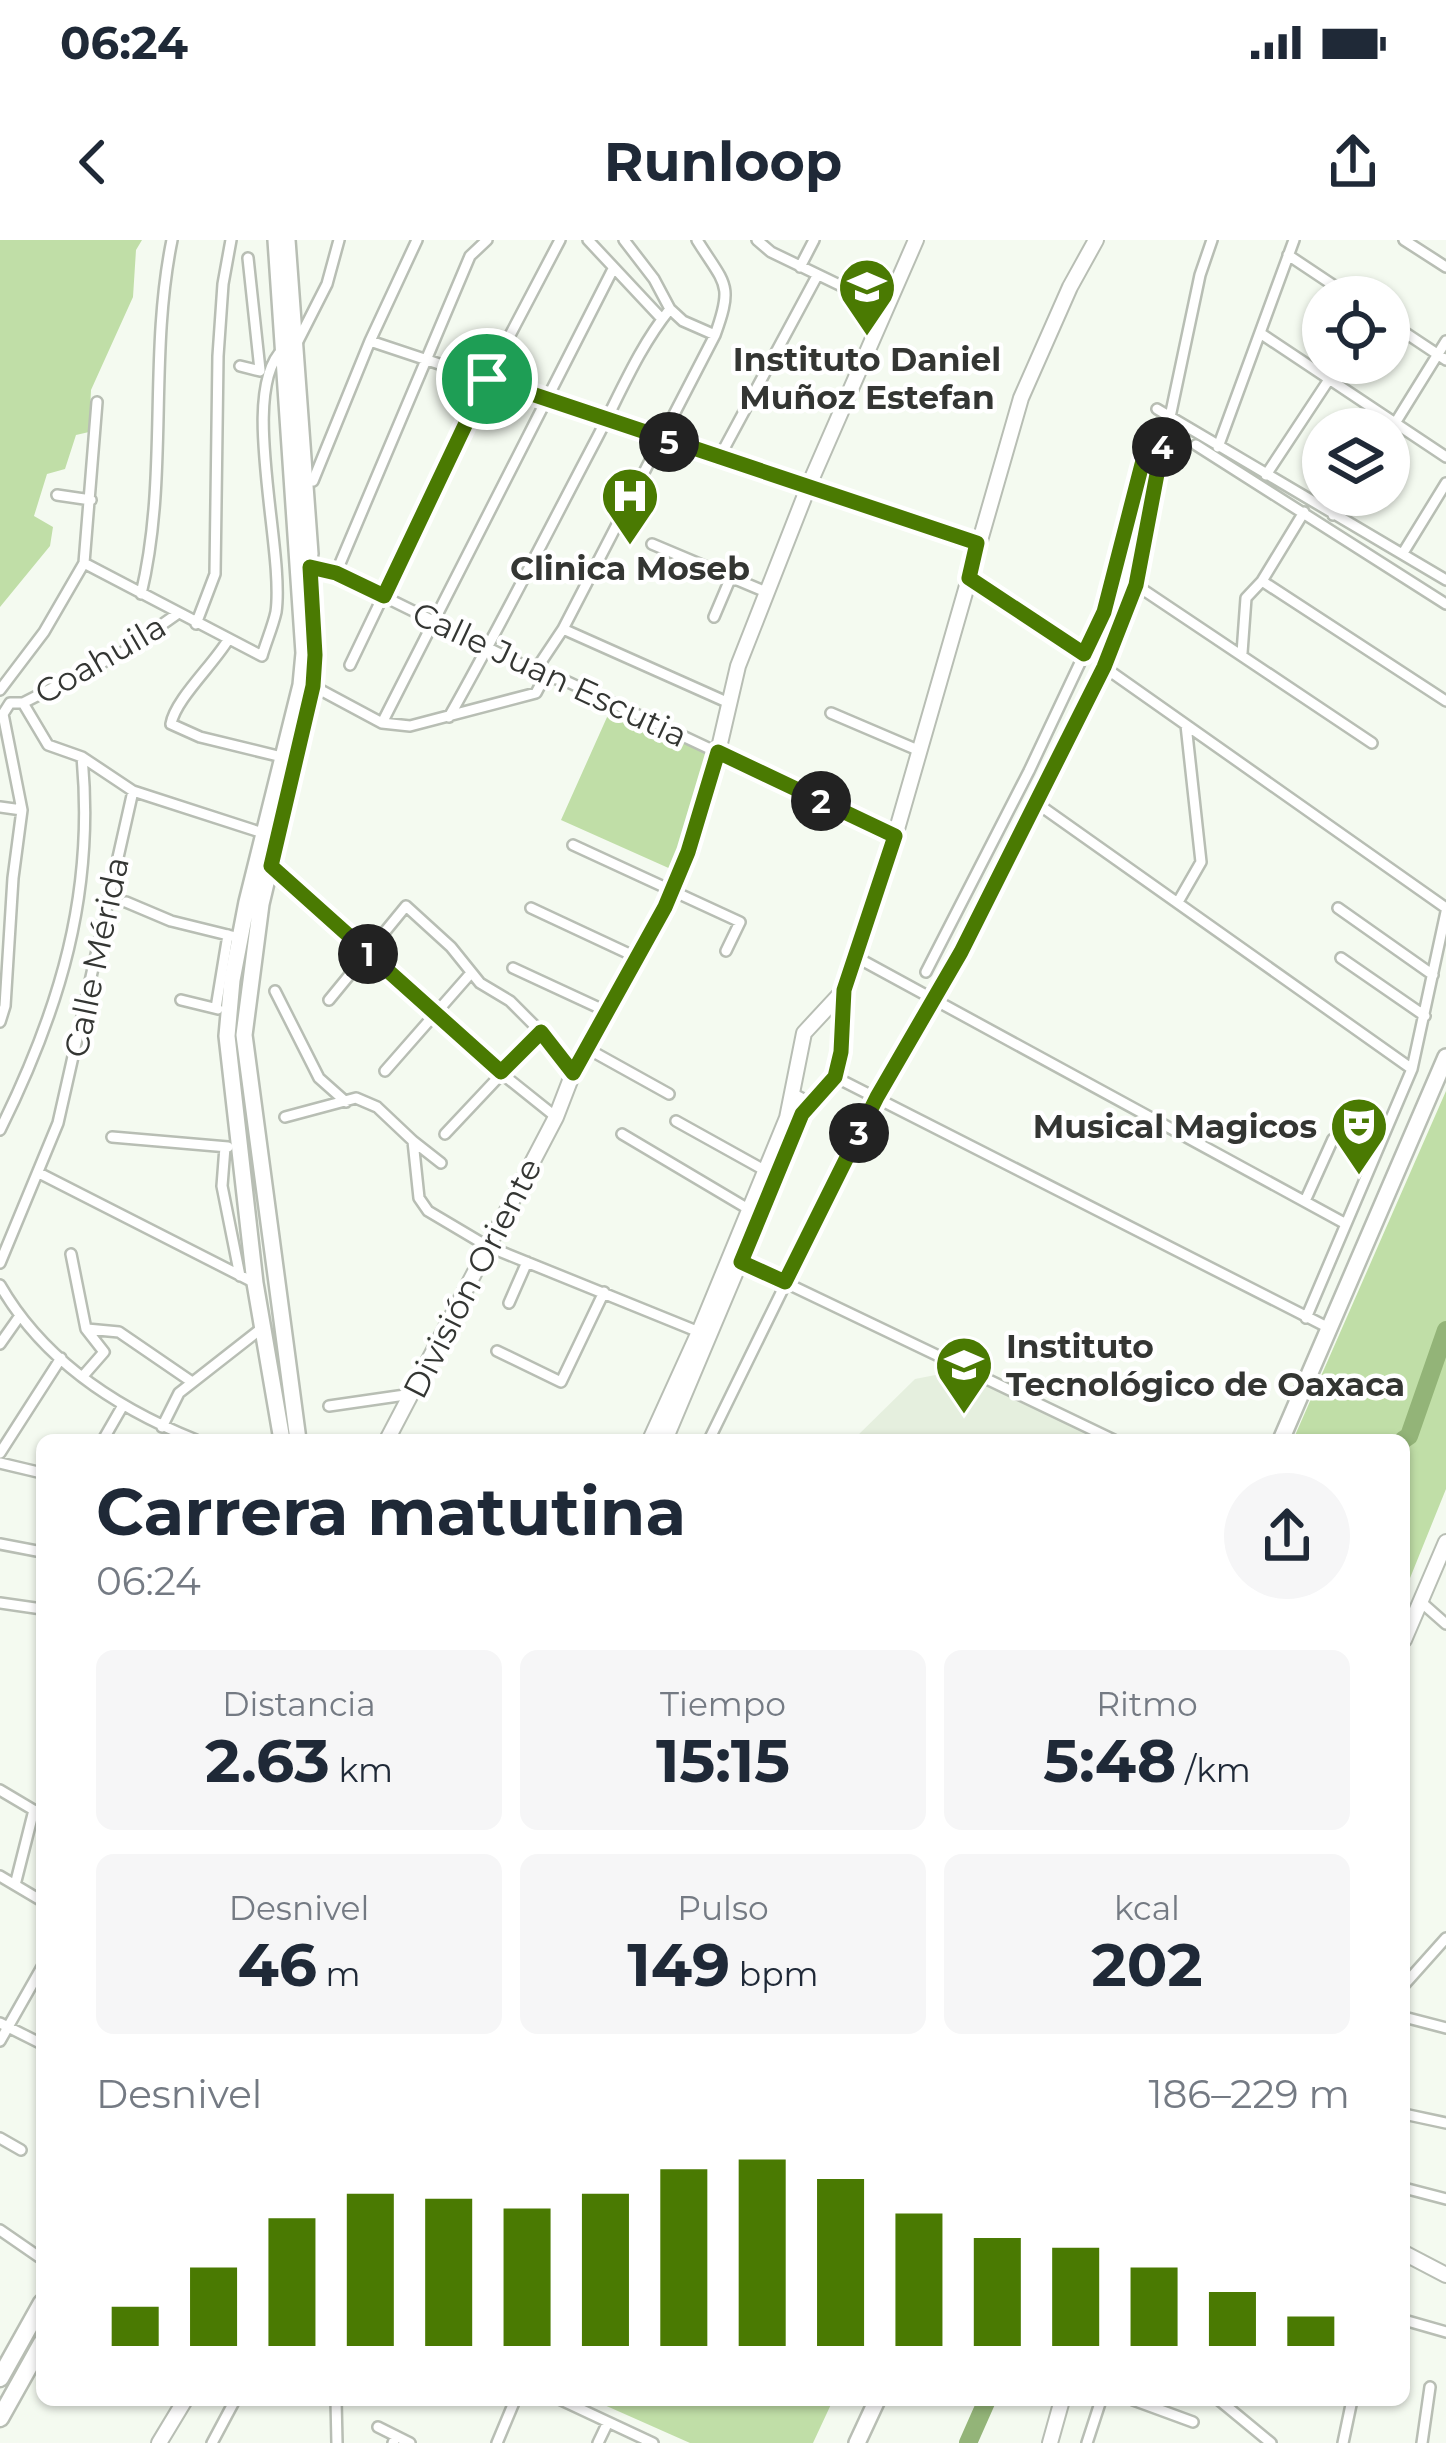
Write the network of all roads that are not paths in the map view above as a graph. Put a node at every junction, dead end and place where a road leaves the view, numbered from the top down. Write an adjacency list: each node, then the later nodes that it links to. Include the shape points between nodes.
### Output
1 (172, 240): 80 (street, via 153,544)
2 (231, 240): 86 (street, via 218,356 215,574)
3 (276, 240): 34 (main road)
4 (286, 240): 34 (main road)
5 (339, 240): 34 (street, via 327,284)
6 (417, 240): 32 (street)
7 (487, 240): 36 (street, via 470,256)
8 (560, 240): 40 (street)
9 (588, 240): 23 (street)
10 (624, 240): 27 (street)
11 (697, 240): 30 (street, via 727,288)
12 (757, 240): 21 (street)
13 (814, 240): 21 (street)
14 (1096, 240): 68 (main road, via 1022,398)
15 (1212, 240): 49 (street)
16 (1294, 240): 19 (street)
17 (1404, 240): 22 (street)
18 (911, 242): 26 (main road, División Oriente)
19 (1288, 255): 25 (street); 29 (street)
20 (248, 258): 39 (street)
21 (800, 267): 24 (street)
22 (1446, 267)
23 (613, 269): 28 (street); 44 (street)
24 (817, 276): 26 (street); 56 (street)
25 (1320, 276)
26 (885, 308): 60 (main road, División Oriente)
27 (670, 309): 28 (street); 30 (street)
28 (662, 319): 50 (street)
29 (1260, 333): 37 (street); 54 (street)
30 (715, 335): 52 (street)
31 (1410, 336): 35 (street)
32 (370, 341): 36 (street); 58 (street)
33 (1446, 341): 35 (street)
34 (289, 348): 43 (street, via 274,360); 72 (main road); 109 (main road, via 304,653)
35 (1442, 357): 47 (street)
36 (424, 358): 40 (street); 73 (street)
37 (1302, 360)
38 (240, 366): 39 (street)
39 (260, 370): 43 (street)
40 (487, 379): 44 (street); 81 (street)
41 (1326, 384): 57 (street)
42 (1339, 384): 46 (street)
43 (262, 400): 88 (street, via 276,612 262,656)
44 (545, 400): 50 (street); 85 (street)
45 (97, 402): 63 (street)
46 (1375, 408)
47 (1406, 408)
48 (1157, 409): 49 (street)
49 (1170, 417): 54 (street)
50 (606, 420): 52 (street); 89 (street)
51 (1410, 432): 55 (street)
52 (663, 440): 56 (street); 87 (street)
53 (1196, 445): 64 (street)
54 (1218, 447): 57 (street)
55 (1446, 457)
56 (719, 458): 60 (street)
57 (1266, 475): 62 (street)
58 (313, 481)
59 (1446, 483): 70 (street)
60 (808, 485): 68 (street); 79 (main road, División Oriente)
61 (57, 495): 63 (street)
62 (1302, 496)
63 (91, 500): 71 (street)
64 (1302, 511)
65 (1302, 515): 77 (street)
66 (1310, 516): 82 (street)
67 (1338, 516): 70 (street)
68 (977, 543): 75 (main road)
69 (652, 544): 74 (street)
70 (1403, 553): 76 (street)
71 (84, 563): 80 (street); 96 (street)
72 (310, 567): 73 (street, Calle Juan Escutia); 95 (main road)
73 (336, 573): 81 (street, Calle Juan Escutia)
74 (731, 577): 79 (street); 84 (street)
75 (969, 578): 91 (street); 106 (main road)
76 (1446, 580)
77 (1262, 581): 90 (street, via 1246,598); 97 (street)
78 (1136, 585): 90 (street); 91 (street, via 1164,437 1150,433 1104,612); 93 (street)
79 (766, 592): 99 (main road, División Oriente)
80 (141, 594): 83 (street)
81 (384, 596): 85 (street, Calle Juan Escutia); 92 (street)
82 (1446, 604)
83 (176, 614): 86 (street); 98 (street, Coahuila, via 123,652)
84 (713, 617)
85 (436, 620): 89 (street, Calle Juan Escutia); 103 (street)
86 (196, 624): 88 (street)
87 (563, 629): 94 (street); 99 (street)
88 (228, 640): 109 (street, via 171,724)
89 (489, 647): 94 (street, Calle Juan Escutia); 102 (street)
90 (1242, 653): 105 (street)
91 (1084, 654): 131 (street)
92 (350, 665)
93 (1104, 667): 104 (street); 111 (street)
94 (540, 673): 102 (street, via 536,693); 107 (street, Calle Juan Escutia)
95 (313, 686): 103 (street); 117 (main road)
96 (0, 690)
97 (1446, 701)
98 (23, 703): 100 (street, Coahuila); 108 (street, via 48,745)
99 (729, 703): 107 (main road, División Oriente)
100 (2, 712): 113 (street)
101 (831, 713): 106 (street)
102 (448, 717): 103 (street)
103 (382, 723)
104 (1186, 725): 120 (street, via 1201,862); 123 (street)
105 (1372, 743)
106 (920, 751): 115 (main road)
107 (718, 752): 115 (street, Calle Juan Escutia); 118 (main road, División Oriente)
108 (82, 757): 110 (street); 160 (street, via 83,877 64,979)
109 (282, 757): 114 (main road)
110 (133, 791): 114 (street); 169 (street, Calle Mérida, via 58,1123)
111 (1035, 802): 120 (street); 138 (street)
112 (0, 807): 113 (street)
113 (22, 810): 143 (street)
114 (266, 834): 124 (main road)
115 (895, 836): 127 (main road)
116 (573, 845): 118 (street)
117 (271, 866): 126 (street); 203 (main road, via 244,1035)
118 (673, 890): 125 (street, via 740,922); 128 (main road, División Oriente)
119 (126, 902): 124 (street)
120 (1178, 902): 147 (street)
121 (530, 908): 128 (street)
122 (1338, 908): 133 (street)
123 (1446, 910): 133 (street)
124 (234, 936): 139 (main road)
125 (726, 951)
126 (368, 954): 132 (street, via 406,906); 137 (street); 141 (street)
127 (856, 957): 134 (main road); 138 (street)
128 (638, 958): 140 (main road, División Oriente)
129 (1341, 958): 142 (street)
130 (512, 968): 140 (street)
131 (926, 972)
132 (472, 974): 141 (street); 144 (street)
133 (1433, 976): 142 (street)
134 (844, 990): 151 (main road); 153 (main road, via 804,1034)
135 (275, 992): 155 (street, via 319,1078)
136 (181, 1000): 139 (street)
137 (329, 1000)
138 (933, 1000): 154 (street); 170 (street)
139 (223, 1010): 166 (main road)
140 (608, 1012): 145 (main road, División Oriente)
141 (437, 1016): 148 (street); 149 (street)
142 (1425, 1016): 147 (street)
143 (0, 1022)
144 (541, 1032): 149 (street); 150 (street)
145 (588, 1049): 150 (main road, División Oriente); 152 (street)
146 (1446, 1057): 186 (main road)
147 (1412, 1069): 172 (street)
148 (385, 1071)
149 (501, 1072): 158 (street); 161 (street)
150 (573, 1073): 158 (main road, División Oriente)
151 (835, 1077): 154 (street); 156 (main road)
152 (669, 1094)
153 (793, 1097): 156 (main road); 168 (main road)
154 (877, 1097): 179 (street); 184 (street)
155 (346, 1102): 157 (street); 165 (street, via 377,1107)
156 (810, 1106): 175 (main road)
157 (285, 1117)
158 (556, 1117): 173 (main road, División Oriente)
159 (676, 1121): 168 (street)
160 (0, 1130)
161 (445, 1134)
162 (622, 1134): 171 (street)
163 (112, 1137): 166 (street)
164 (1334, 1139): 170 (street)
165 (413, 1141): 167 (street); 173 (street, via 419,1198 428,1211)
166 (232, 1148): 178 (main road)
167 (441, 1163)
168 (766, 1171): 171 (main road)
169 (39, 1173): 177 (street, Calle Mérida); 178 (street)
170 (1304, 1201): 172 (street)
171 (750, 1210): 175 (main road)
172 (1346, 1224): 184 (street)
173 (487, 1246): 176 (street); 196 (main road, División Oriente)
174 (71, 1254): 187 (street)
175 (736, 1259): 179 (street); 188 (main road)
176 (527, 1262): 181 (street); 182 (street)
177 (0, 1263)
178 (247, 1280): 185 (main road)
179 (785, 1282): 207 (street); 208 (street)
180 (0, 1285): 183 (street)
181 (604, 1292): 188 (street); 194 (street)
182 (509, 1303)
183 (19, 1317): 189 (street); 191 (street)
184 (1306, 1318): 186 (street)
185 (262, 1328): 193 (street); 202 (main road)
186 (1329, 1328): 209 (main road)
187 (86, 1329): 192 (street, via 104,1352); 193 (street, via 119,1332)
188 (704, 1334): 205 (main road); 206 (main road)
189 (0, 1344)
190 (497, 1352): 194 (street)
191 (61, 1358): 192 (street); 210 (street)
192 (83, 1376): 198 (street)
193 (192, 1382): 199 (street)
194 (561, 1382): 195 (street)
195 (573, 1388)
196 (412, 1394): 197 (street); 204 (main road, División Oriente)
197 (329, 1406)
198 (122, 1407): 199 (street); 200 (street)
199 (162, 1426): 201 (street)
200 (106, 1434)
201 (181, 1434)
202 (281, 1434)
203 (297, 1434)
204 (391, 1434)
205 (653, 1434)
206 (667, 1434)
207 (713, 1434)
208 (1102, 1434)
209 (1284, 1434)
210 (0, 1453)
211 (0, 1463): 212 (street)
212 (36, 1472)
213 (1446, 1542): 216 (main road)
214 (0, 1544): 215 (street)
215 (36, 1551)
216 (1420, 1602): 219 (street); 220 (main road)
217 (0, 1603): 218 (street)
218 (36, 1608)
219 (1446, 1624)
220 (1410, 1626)
221 (0, 1790): 222 (street)
222 (36, 1812)
223 (36, 1819): 225 (street)
224 (0, 1876): 225 (street)
225 (15, 1885): 226 (street)
226 (36, 1897)
227 (1446, 1938): 229 (street)
228 (36, 1976): 231 (street)
229 (1410, 1978)
230 (1410, 2019): 232 (street)
231 (4, 2025): 233 (street); 234 (street)
232 (1446, 2027)
233 (36, 2041)
234 (0, 2042)
235 (1410, 2115): 236 (street)
236 (1446, 2123)
237 (0, 2138): 238 (street)
238 (21, 2150)
239 (1410, 2190): 240 (street)
240 (1446, 2199)
241 (0, 2230): 242 (street)
242 (36, 2255)
243 (1410, 2256): 244 (main road)
244 (1446, 2275)
245 (36, 2314): 249 (highway)
246 (1410, 2322): 247 (street)
247 (1446, 2332)
248 (36, 2354): 262 (highway)
249 (0, 2378)
250 (1430, 2387): 279 (street)
251 (182, 2406): 268 (main road)
252 (232, 2406): 269 (street)
253 (336, 2406): 270 (street)
254 (512, 2406): 272 (street)
255 (574, 2406): 263 (street)
256 (874, 2406): 275 (main road)
257 (1064, 2406): 266 (main road)
258 (1100, 2406): 276 (street)
259 (1149, 2406): 264 (street)
260 (1226, 2406): 277 (street)
261 (1351, 2406): 278 (street)
262 (0, 2418)
263 (608, 2422): 273 (street); 274 (street)
264 (1193, 2422)
265 (378, 2427): 267 (street)
266 (1052, 2438)
267 (395, 2440): 271 (street)
268 (160, 2443)
269 (212, 2443)
270 (337, 2443)
271 (410, 2443)
272 (497, 2443)
273 (598, 2443)
274 (653, 2443)
275 (857, 2443)
276 (1087, 2443)
277 (1271, 2443)
278 (1343, 2443)
279 (1422, 2443)

